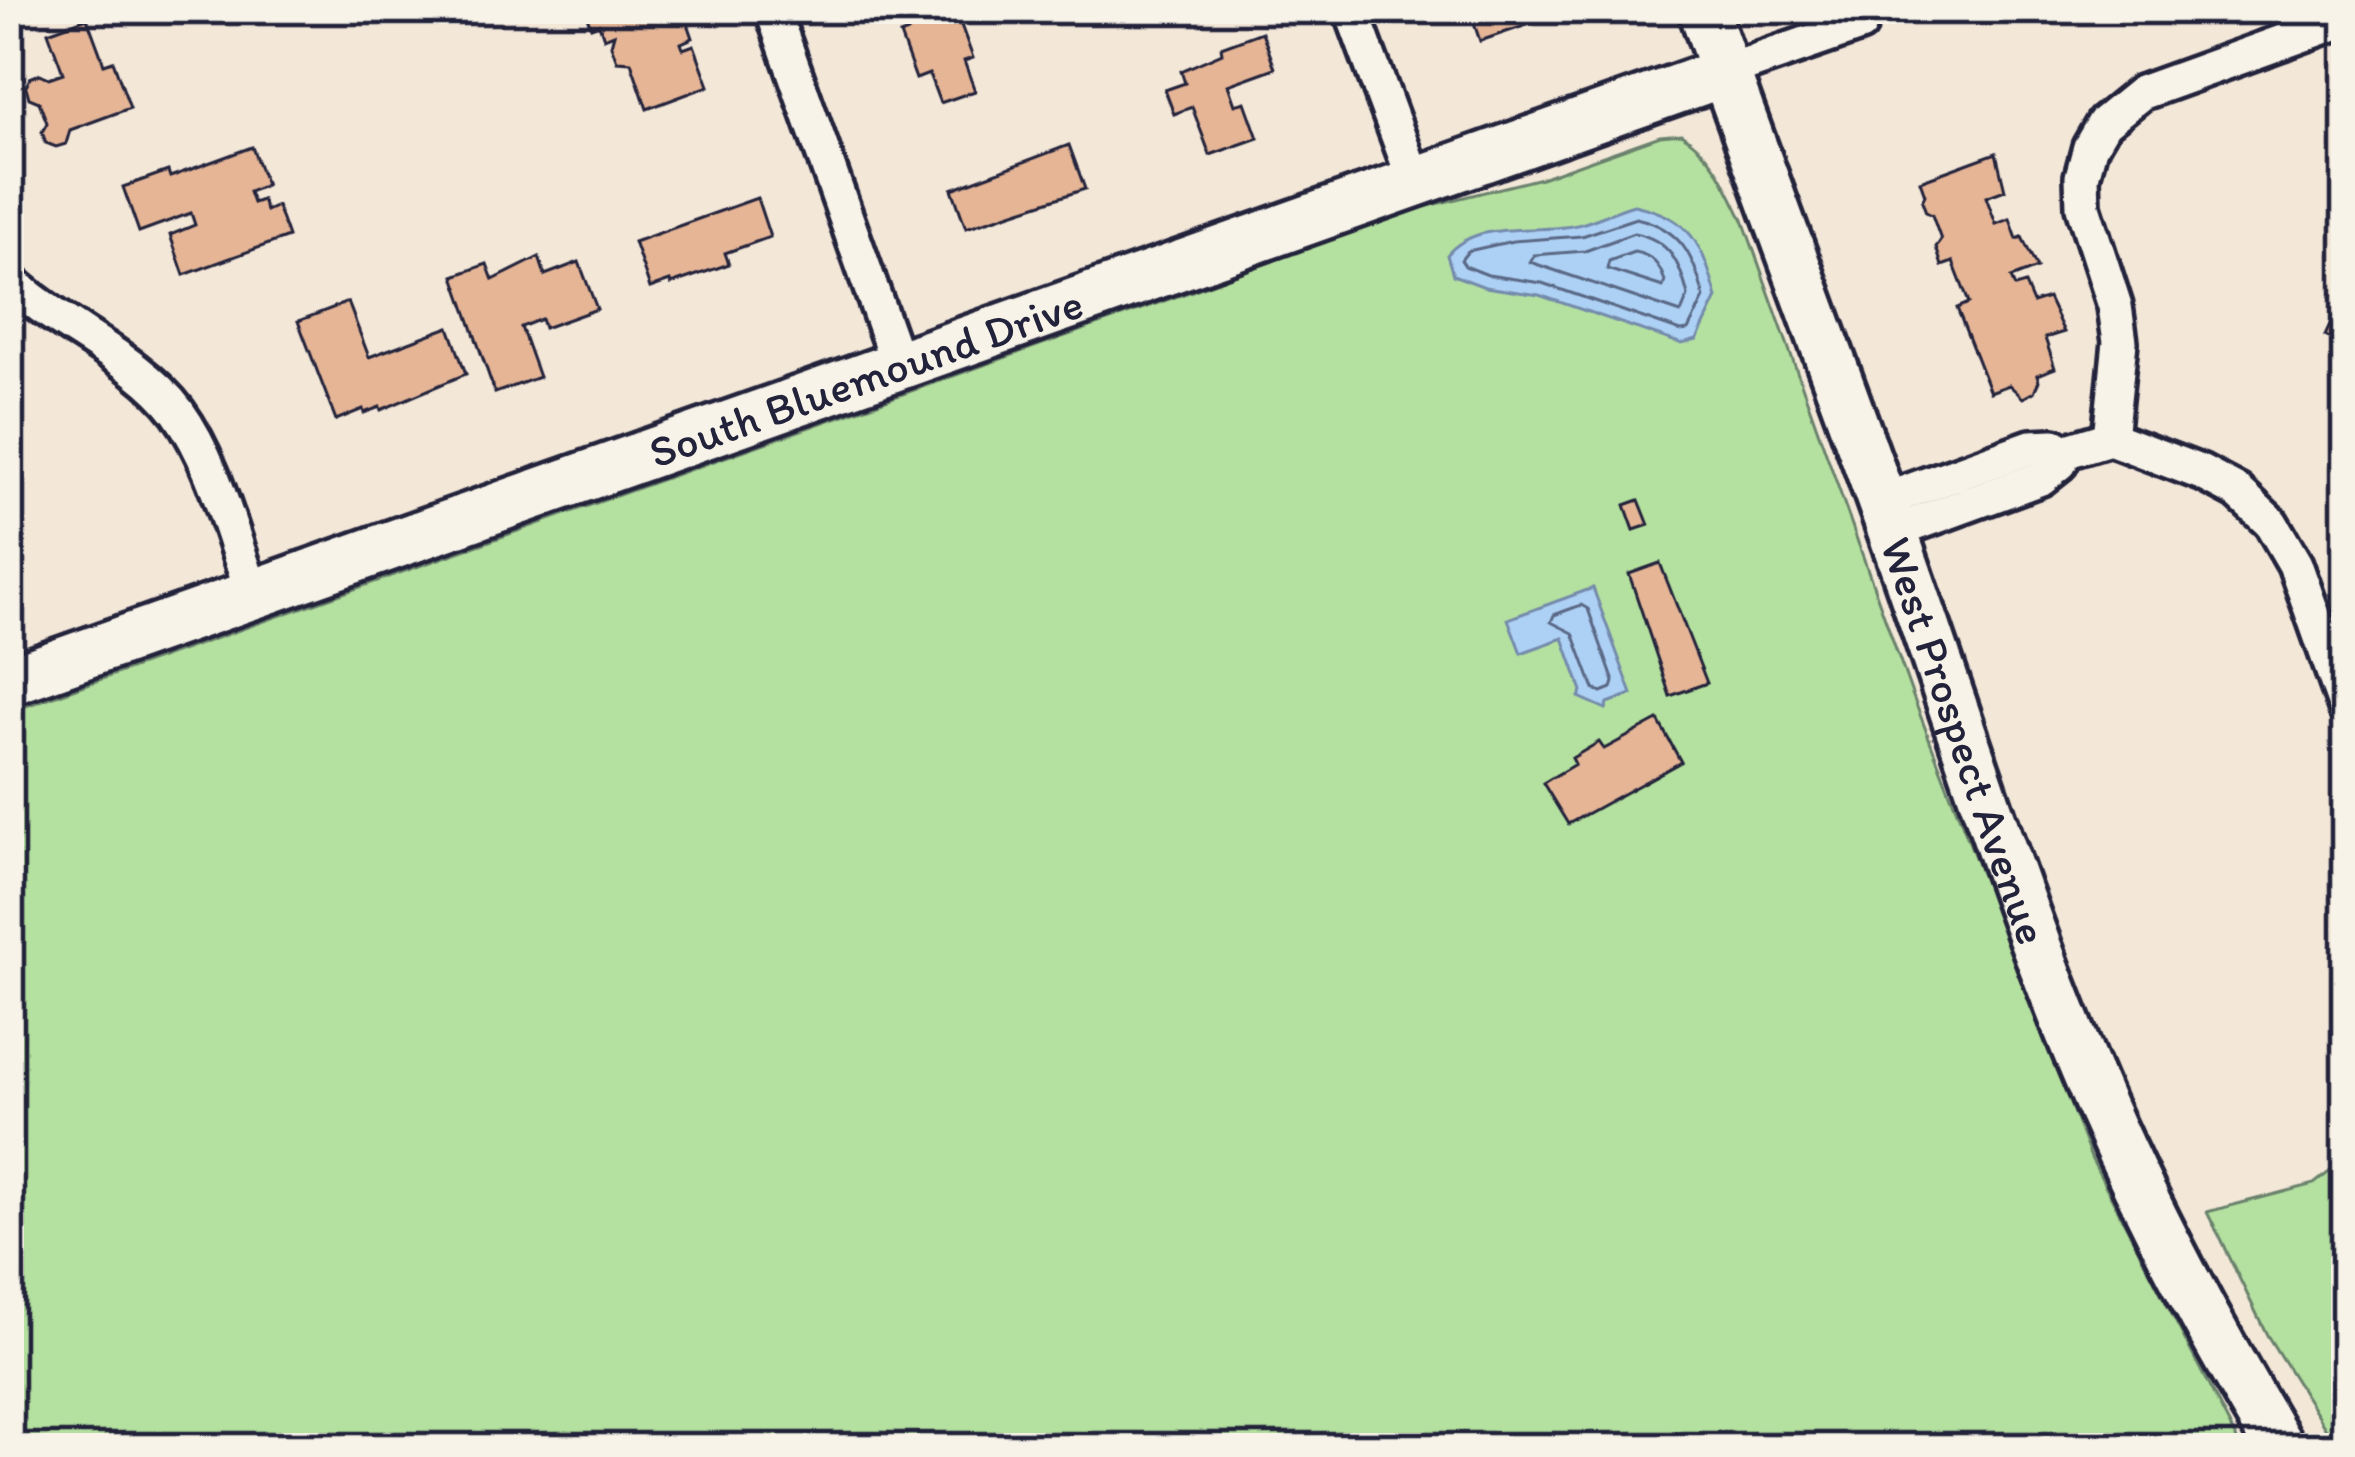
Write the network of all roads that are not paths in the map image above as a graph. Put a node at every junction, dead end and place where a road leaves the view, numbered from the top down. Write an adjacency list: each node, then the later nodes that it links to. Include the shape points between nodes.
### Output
1 (772, 9): 9 (street)
2 (1351, 9): 7 (street)
3 (1702, 9): 6 (main road, West Prospect Avenue)
4 (2346, 19): 10 (street, via 2141,94 2104,123 2090,147 2083,207 2120,342)
5 (1860, 25): 6 (street)
6 (1725, 72): 7 (main road, South Bluemound Drive); 11 (main road, West Prospect Avenue)
7 (1414, 179): 9 (main road, South Bluemound Drive)
8 (9, 280): 12 (street, via 176,409)
9 (898, 364): 12 (main road, South Bluemound Drive)
10 (2110, 438): 11 (street, via 2064,452 2031,447); 14 (street, via 2238,492 2270,524 2295,564)
11 (1887, 517): 15 (main road, West Prospect Avenue, via 1990,821 2099,1101 2202,1312)
12 (253, 594): 13 (main road, South Bluemound Drive)
13 (9, 681)
14 (2346, 708)
15 (2280, 1448)

